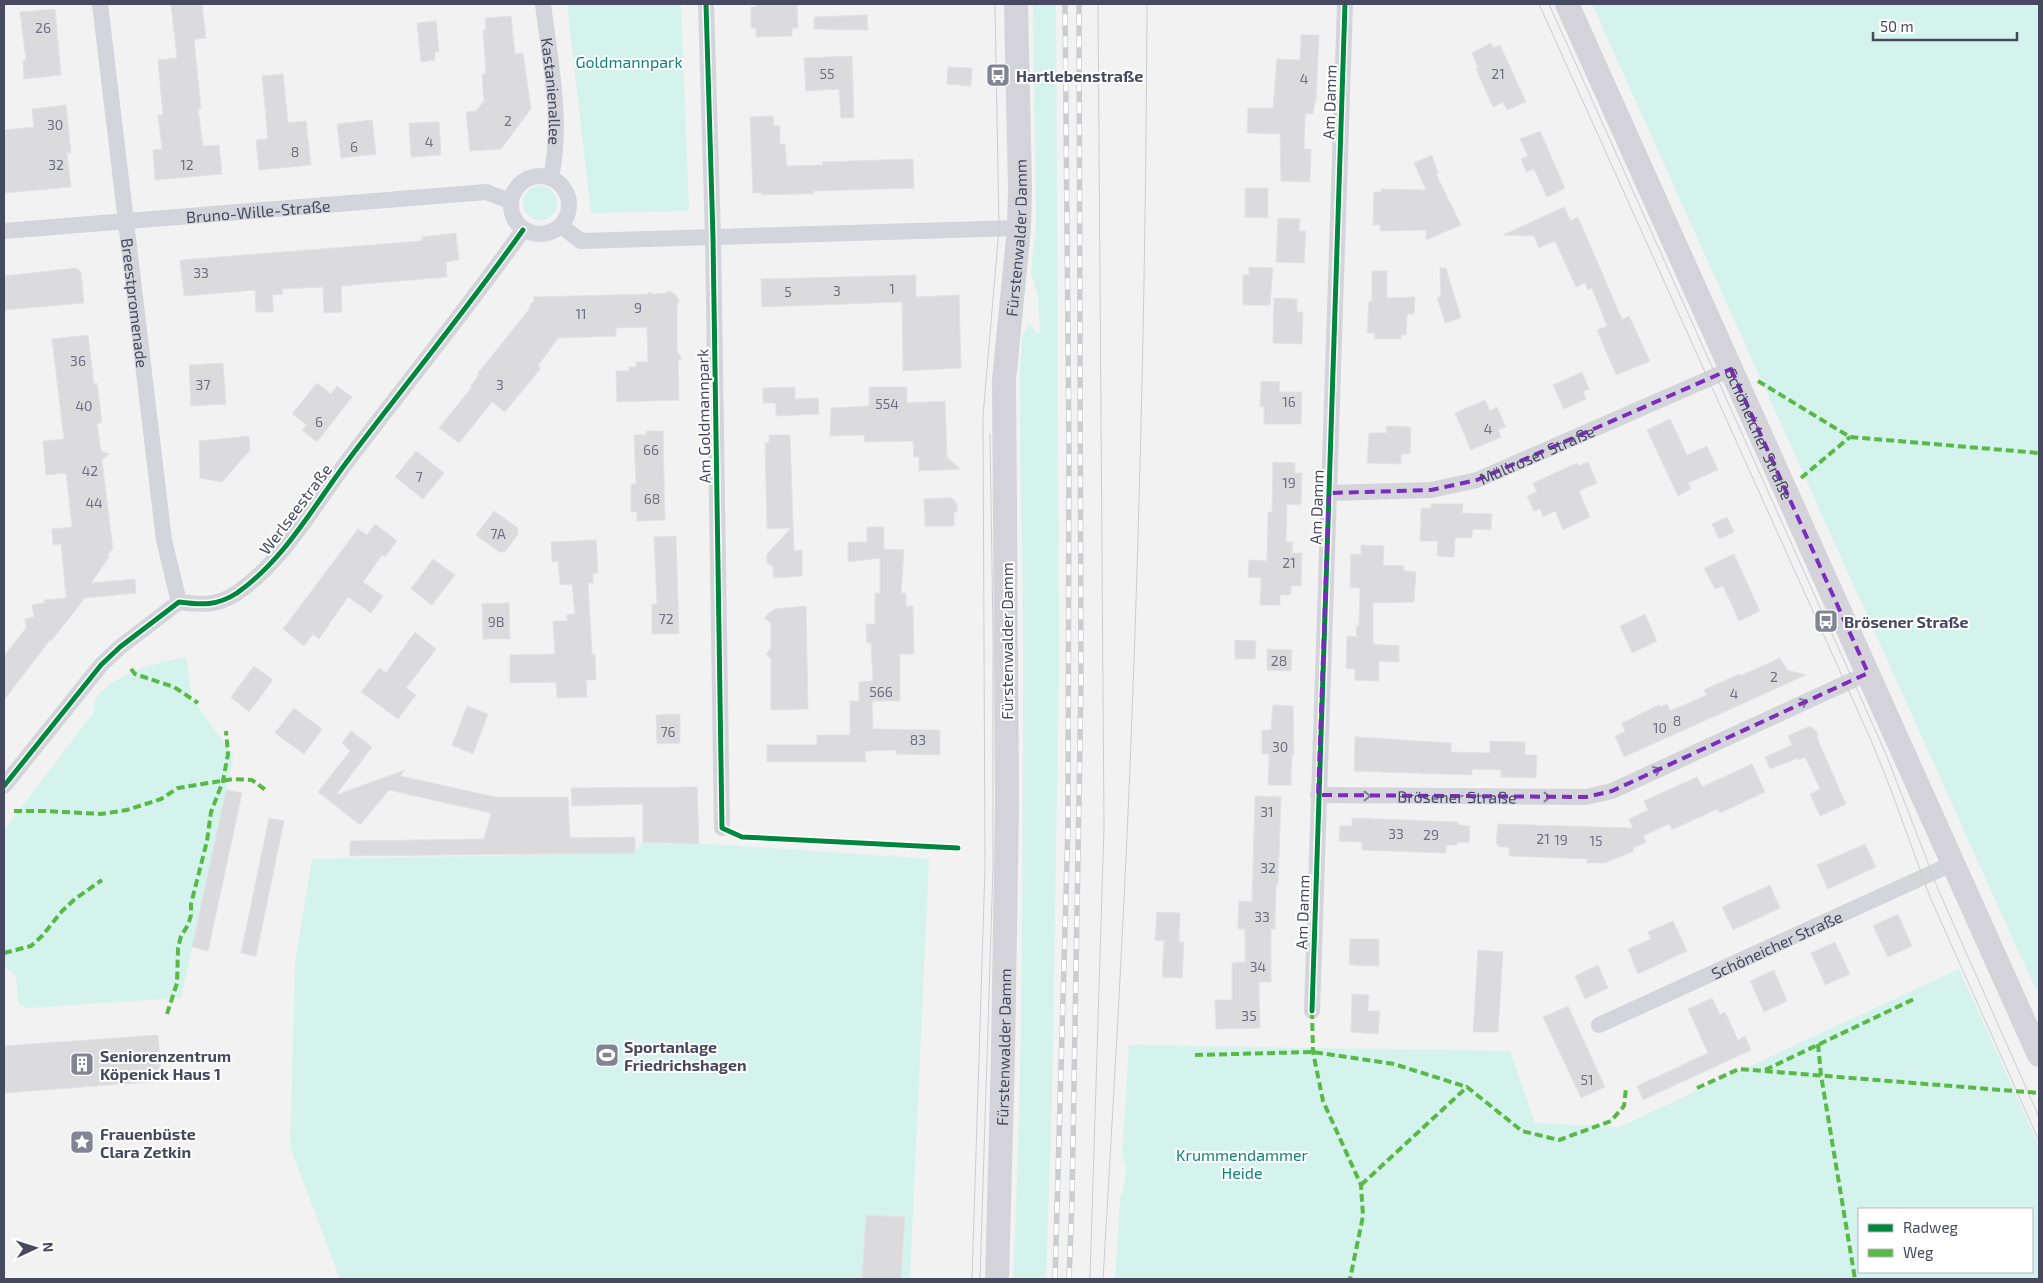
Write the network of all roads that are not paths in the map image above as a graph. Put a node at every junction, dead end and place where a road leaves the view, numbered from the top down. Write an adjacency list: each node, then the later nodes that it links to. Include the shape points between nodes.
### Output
1 (100, 4): 9 (street, Breestpromenade)
2 (543, 4): 7 (street, Kastanienallee, via 555,100 556,156)
3 (706, 4): 14 (street, Am Goldmannpark)
4 (1016, 4): 11 (main road, Fürstenwalder Damm)
5 (1345, 4): 16 (street, Am Damm)
6 (1567, 4): 15 (main road, Schöneicher Straße)
7 (551, 178): 8 (street, via 538,175 525,180 515,189); 10 (street, via 562,186 569,199 568,213)
8 (510, 201): 9 (street, Bruno-Wille-Straße, via 486,192); 12 (street, via 512,217)
9 (125, 220): 13 (street, Bruno-Wille-Straße); 17 (street, Breestpromenade, via 164,540)
10 (561, 226): 12 (street, via 549,233 535,234); 14 (street, via 580,241)
11 (1019, 228): 14 (street); 26 (main road, Fürstenwalder Damm, via 1004,380 1007,801)
12 (523, 230): 17 (street, Werlseestraße, via 295,534 264,570 218,603)
13 (4, 231)
14 (713, 237): 21 (street, Am Goldmannpark)
15 (1731, 369): 16 (street, Müllroser Straße, via 1477,480 1431,490); 18 (main road, Schöneicher Straße)
16 (1329, 493): 20 (street, Am Damm)
17 (179, 602): 19 (street, via 101,665)
18 (1868, 673): 20 (street, Brösener Straße, one-way to 18, via 1586,797 1612,791); 22 (main road, Schöneicher Straße)
19 (4, 786)
20 (1318, 795): 23 (street, Am Damm)
21 (722, 828)
22 (1954, 863): 24 (street, Schöneicher Straße); 25 (main road, Schöneicher Straße)
23 (1312, 1011)
24 (1599, 1025)
25 (2039, 1055)
26 (997, 1279)

